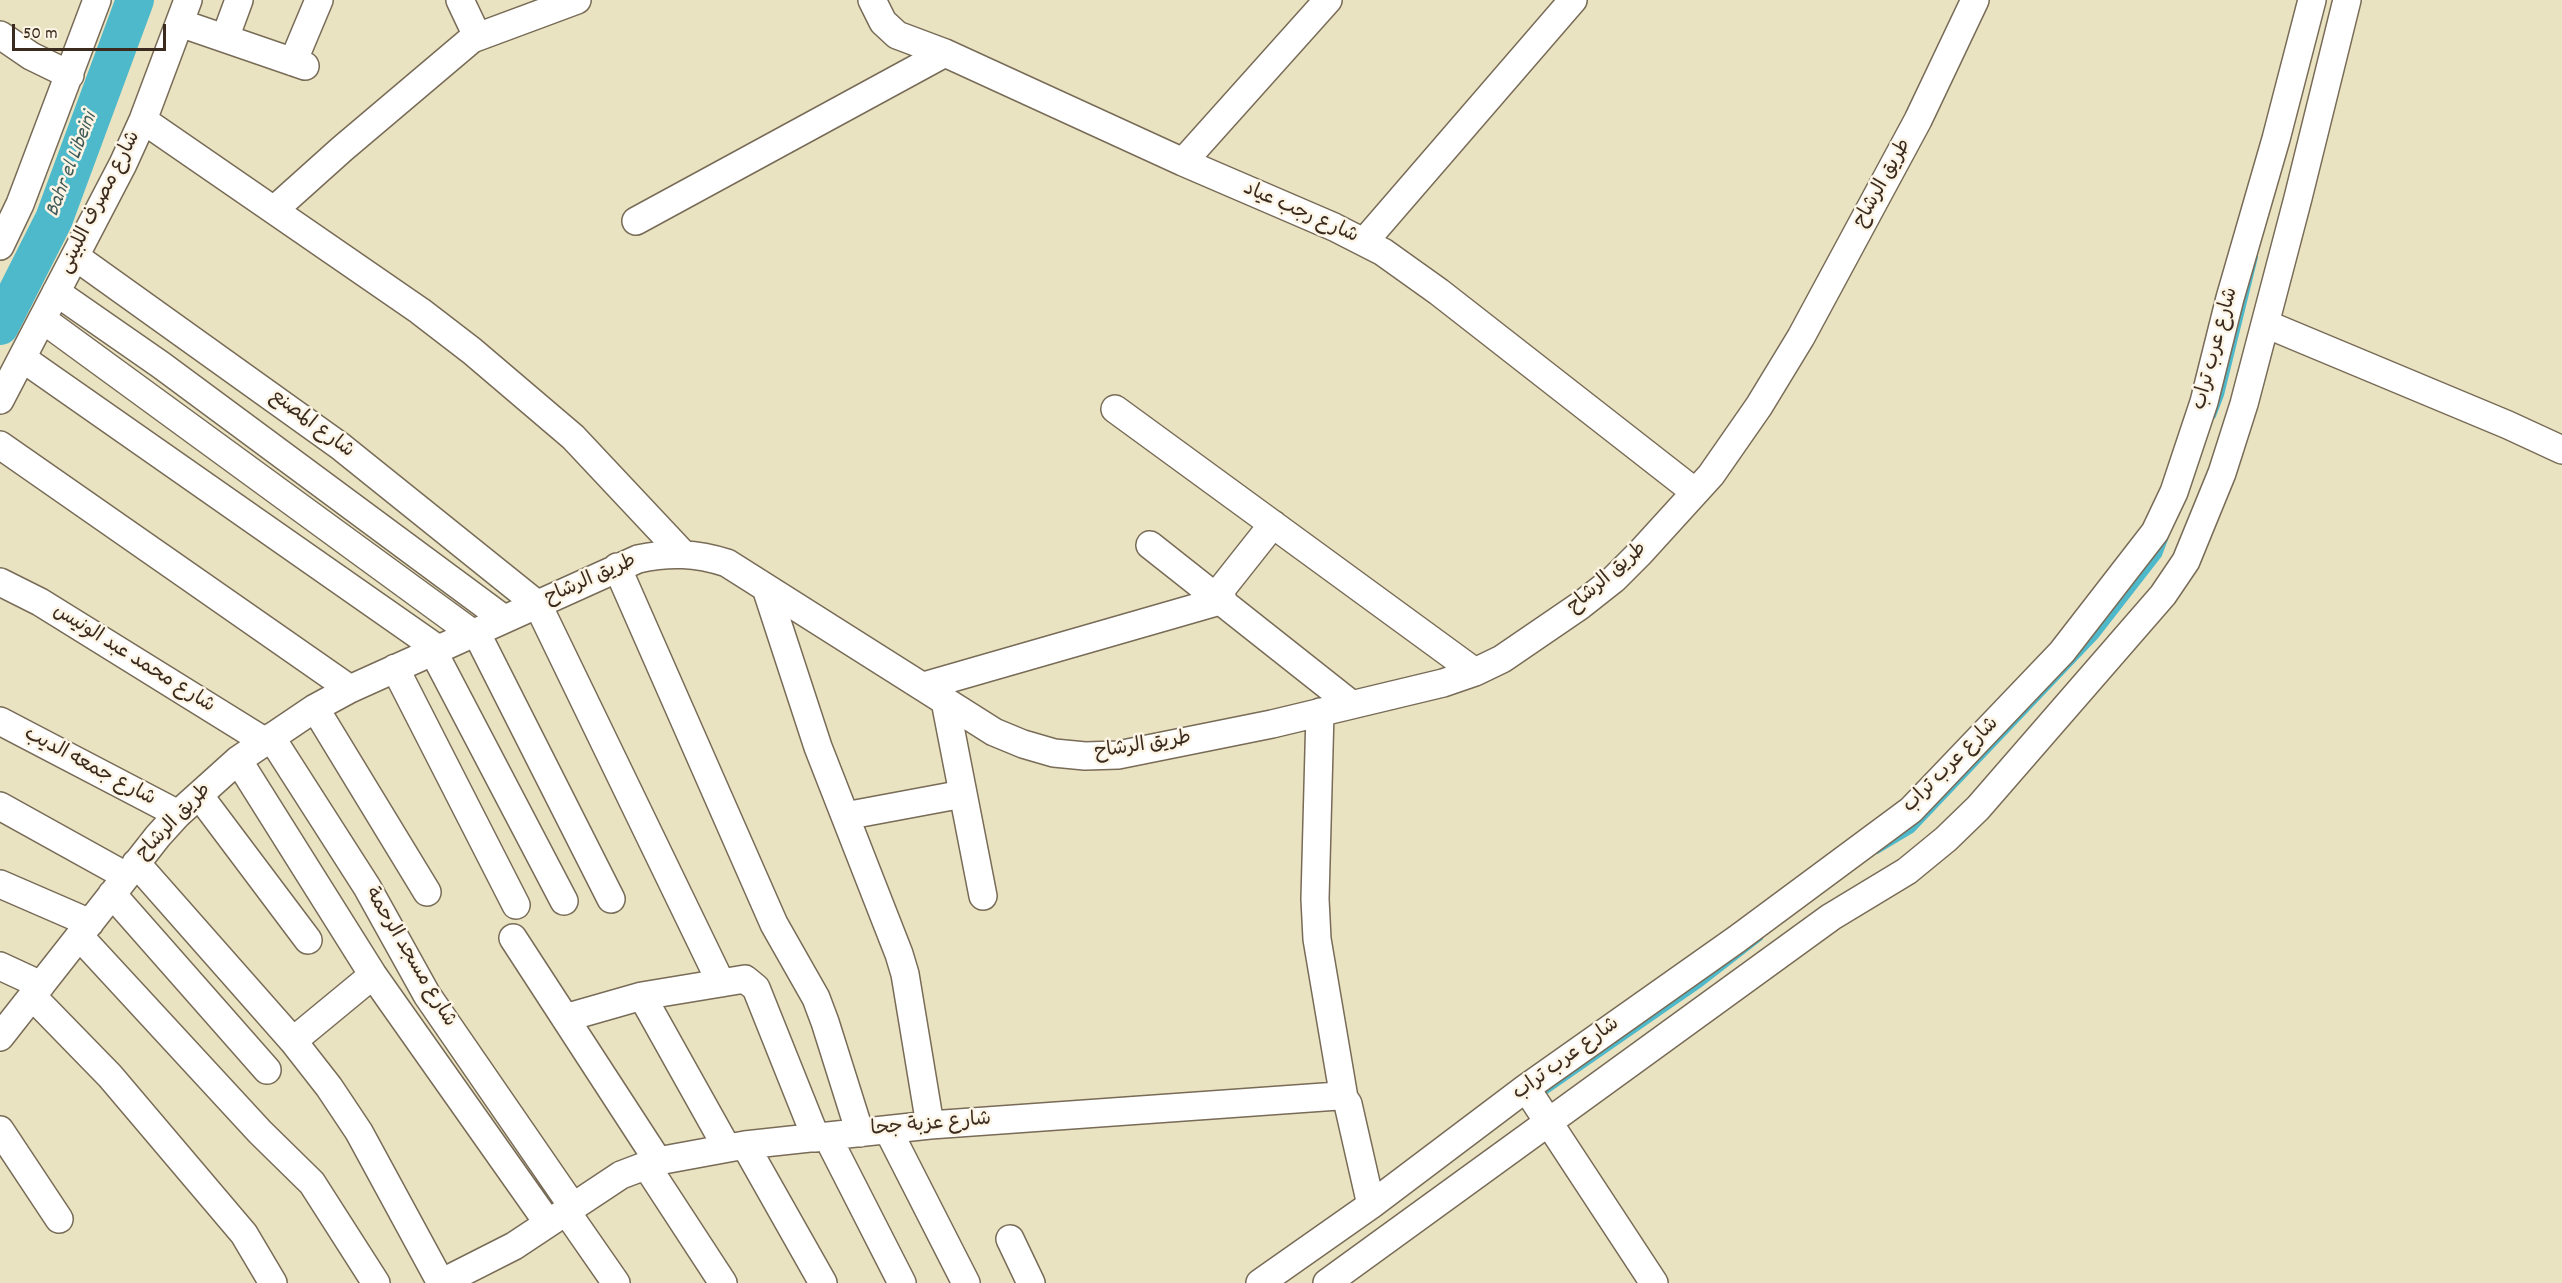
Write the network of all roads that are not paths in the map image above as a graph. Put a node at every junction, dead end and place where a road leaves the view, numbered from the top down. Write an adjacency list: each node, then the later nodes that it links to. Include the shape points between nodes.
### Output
1 (97, 0): 18 (street)
2 (239, 0): 16 (street)
3 (319, 0): 16 (street, via 299,64)
4 (460, 0): 15 (street)
5 (577, 0): 12 (street)
6 (872, 0): 17 (street, شارع رجب عياد, via 877,14 897,35)
7 (1328, 0): 20 (street)
8 (1573, 0): 24 (street)
9 (1975, 0): 35 (street, طريق الرشاح, via 1918,120 1801,337 1711,475)
10 (2312, 0): 82 (street, شارع عرب تراب, via 2204,402 2174,492 2148,541 2062,652 1911,810 1737,939)
11 (2347, 0): 29 (street, شارع عرب تراب)
12 (527, 8): 15 (street)
13 (184, 11): 16 (street); 19 (street, شارع مصرف اللبينى)
14 (0, 35): 18 (street)
15 (477, 36): 22 (street)
16 (225, 38)
17 (945, 54): 20 (street, شارع رجب عياد); 23 (street)
18 (70, 75): 21 (street)
19 (143, 120): 22 (street); 26 (street, شارع مصرف اللبينى)
20 (1183, 162): 24 (street, شارع رجب عياد)
21 (10, 201): 25 (street)
22 (274, 210): 38 (street, via 472,351 573,437)
23 (636, 221)
24 (1364, 242): 35 (street, شارع رجب عياد, via 1439,292)
25 (0, 246)
26 (76, 257): 27 (street, شارع مصرف اللبينى); 43 (street, شارع المصنع, via 340,446)
27 (56, 291): 28 (street, شارع مصرف اللبينى); 44 (street)
28 (42, 319): 30 (street, شارع مصرف اللبينى); 45 (street)
29 (2265, 324): 34 (street); 82 (street, شارع عرب تراب, via 2222,473 2186,561 2163,595 2008,775 1946,839 1907,871)
30 (22, 358): 31 (street, شارع مصرف اللبينى); 46 (street)
31 (0, 400)
32 (1115, 409): 36 (street)
33 (0, 445): 49 (street)
34 (2562, 450)
35 (1695, 492): 48 (street, طريق الرشاح, via 1614,579 1526,643)
36 (1273, 524): 42 (street); 48 (street)
37 (1150, 545): 42 (street)
38 (682, 553): 39 (street, طريق الرشاح, via 649,556); 41 (street, طريق الرشاح, via 727,563)
39 (617, 567): 43 (street, طريق الرشاح); 86 (street, via 774,924 816,998)
40 (0, 582): 55 (street, شارع محمد عبد الونيس, via 40,602)
41 (766, 588): 50 (street, طريق الرشاح); 61 (street)
42 (1220, 598): 50 (street); 51 (street)
43 (538, 604): 44 (street, طريق الرشاح); 74 (street)
44 (504, 619): 45 (street, طريق الرشاح)
45 (474, 633): 46 (street, طريق الرشاح); 66 (street)
46 (435, 650): 47 (street, طريق الرشاح); 67 (street)
47 (395, 668): 49 (street, طريق الرشاح); 68 (street)
48 (1475, 672): 51 (street, طريق الرشاح)
49 (350, 689): 52 (street, طريق الرشاح)
50 (934, 694): 53 (street, طريق الرشاح, via 994,732 1023,744 1054,753 1086,756 1118,755); 57 (street)
51 (1351, 704): 53 (street, طريق الرشاح)
52 (315, 708): 55 (street, طريق الرشاح); 64 (street)
53 (1320, 711): 81 (street, via 1317,939)
54 (0, 721): 60 (street, شارع جمعه الديب)
55 (267, 739): 56 (street, طريق الرشاح); 91 (street, شارع مسجد الرحمة, via 367,887 427,995)
56 (238, 760): 58 (street, طريق الرشاح); 73 (street)
57 (963, 794): 61 (street); 65 (street)
58 (199, 795): 60 (street, طريق الرشاح); 71 (street)
59 (0, 806): 62 (street)
60 (178, 814): 62 (street, طريق الرشاح)
61 (845, 816): 83 (street, via 905,974)
62 (125, 877): 69 (street, طريق الرشاح); 79 (street); 80 (street)
63 (0, 884): 69 (street)
64 (427, 892)
65 (983, 896)
66 (611, 899)
67 (564, 901)
68 (516, 905)
69 (85, 930): 75 (street, طريق الرشاح); 95 (street, via 260,1132 312,1183)
70 (513, 938): 77 (street)
71 (308, 940)
72 (0, 966): 75 (street)
73 (373, 975): 79 (street); 91 (street)
74 (722, 983): 76 (street); 87 (street, via 745,979 756,988)
75 (36, 991): 78 (street, طريق الرشاح); 94 (street, via 244,1234)
76 (642, 996): 77 (street); 88 (street)
77 (565, 1018): 89 (street)
78 (0, 1037)
79 (293, 1041): 96 (street, via 359,1132)
80 (267, 1070)
81 (1344, 1098): 83 (street, شارع عزبة جحا, via 1338,1095); 90 (street)
82 (1537, 1105): 90 (street, شارع عرب تراب); 104 (street, شارع عرب تراب); 105 (street)
83 (930, 1125): 85 (street, شارع عزبة جحا)
84 (0, 1130): 92 (street)
85 (888, 1130): 86 (street, شارع عزبة جحا); 101 (street)
86 (860, 1133): 87 (street, شارع عزبة جحا)
87 (821, 1137): 88 (street, شارع عزبة جحا); 100 (street)
88 (736, 1147): 89 (street, شارع عزبة جحا); 99 (street)
89 (652, 1163): 91 (street, شارع عزبة جحا, via 621,1175); 98 (street)
90 (1371, 1205): 103 (street, شارع عرب تراب)
91 (563, 1214): 96 (street, شارع عزبة جحا, via 514,1246); 97 (street)
92 (59, 1219)
93 (1010, 1239): 102 (street)
94 (273, 1283)
95 (376, 1283)
96 (441, 1283)
97 (616, 1283)
98 (723, 1283)
99 (823, 1283)
100 (902, 1283)
101 (966, 1283)
102 (1031, 1283)
103 (1260, 1283)
104 (1328, 1283)
105 (1654, 1283)

